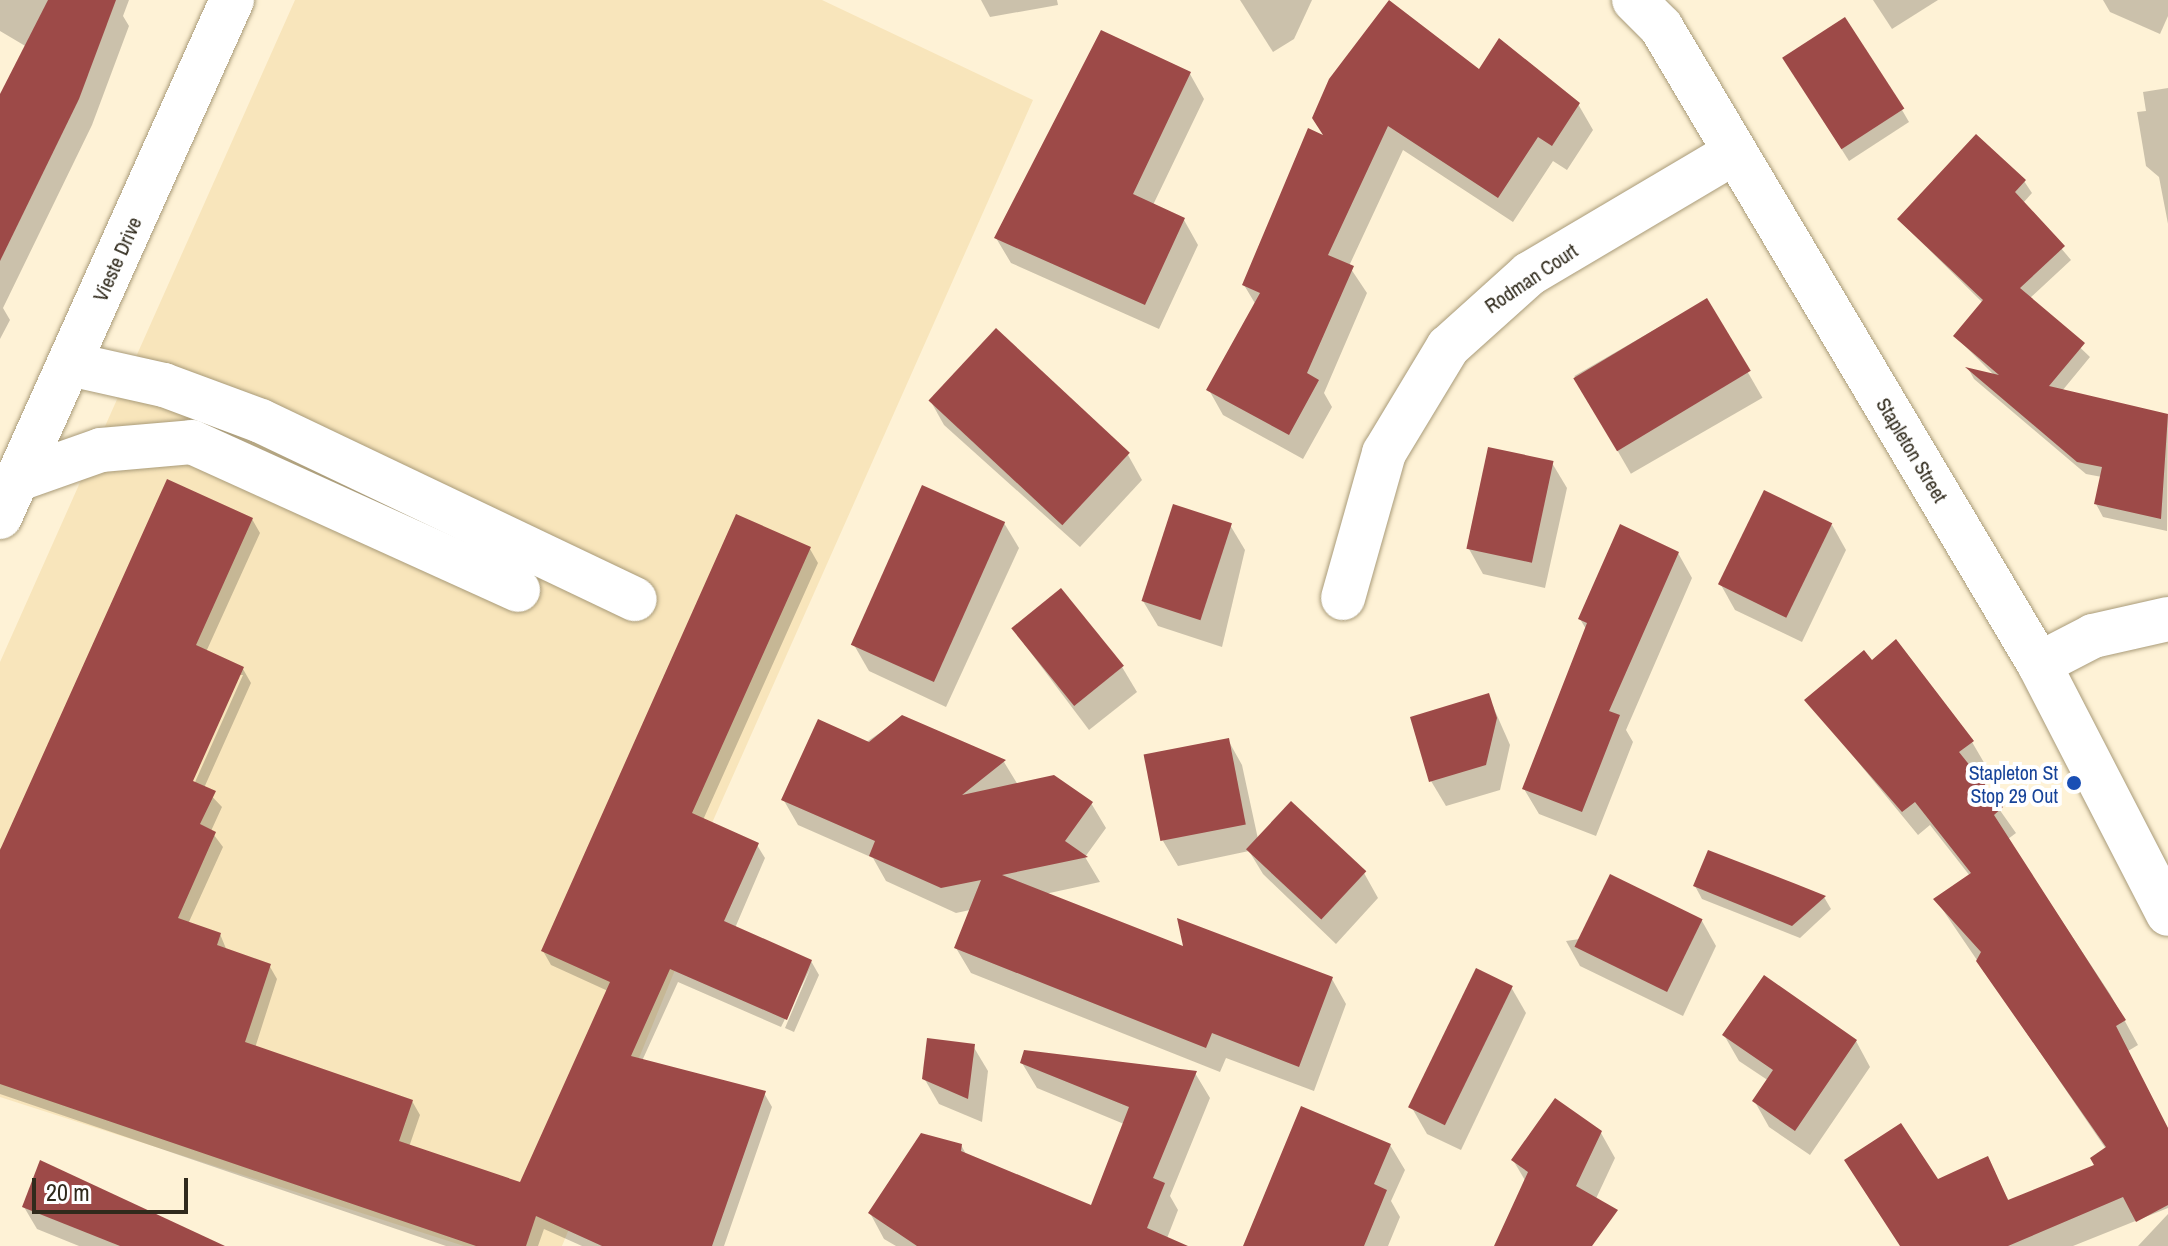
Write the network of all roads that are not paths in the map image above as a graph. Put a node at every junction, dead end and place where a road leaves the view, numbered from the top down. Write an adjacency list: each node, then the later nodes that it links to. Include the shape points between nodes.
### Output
1 (232, 0): 4 (street, Vieste Drive)
2 (1634, 0): 3 (street, Stapleton Street, via 1661,27)
3 (1735, 152): 7 (street, Rodman Court, via 1529,274 1448,347 1384,453); 10 (street, Stapleton Street)
4 (70, 364): 5 (street, Vieste Drive); 8 (street, via 164,385 261,421)
5 (8, 499): 6 (street, via 101,450 192,442)
6 (518, 590)
7 (1343, 598)
8 (635, 599)
9 (2168, 619): 10 (street, via 2093,636)
10 (2039, 664): 11 (street, Stapleton Street)
11 (2168, 914)

